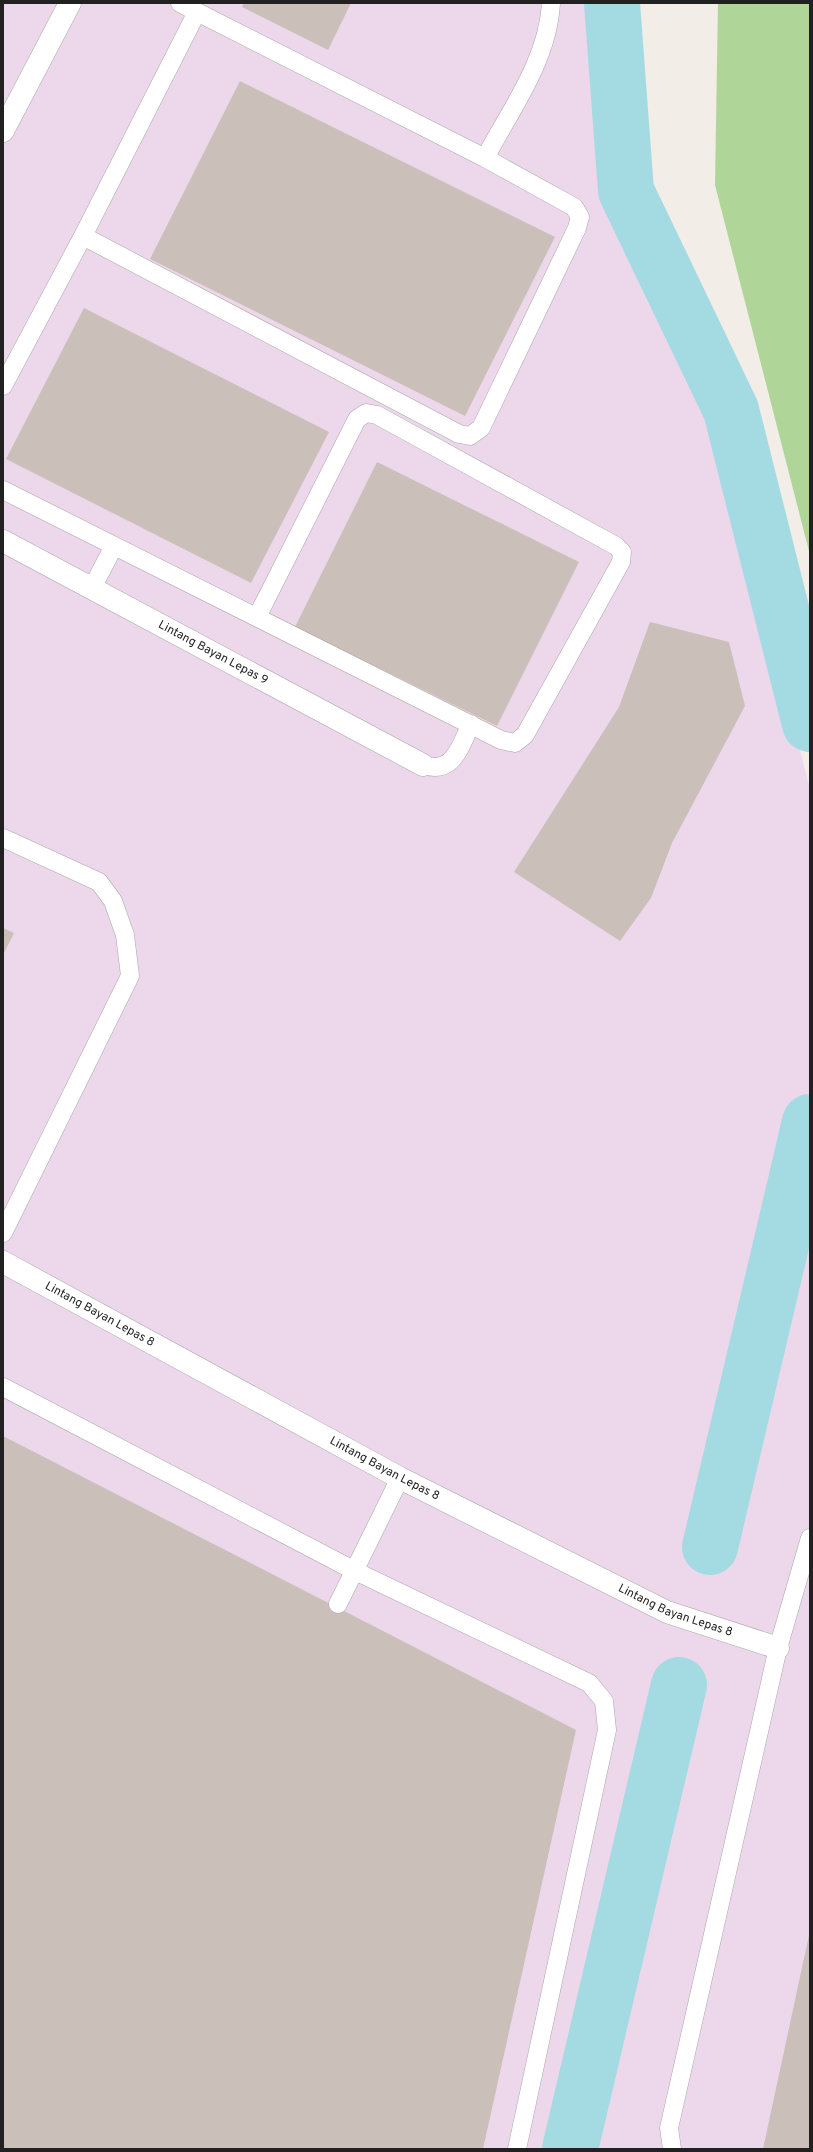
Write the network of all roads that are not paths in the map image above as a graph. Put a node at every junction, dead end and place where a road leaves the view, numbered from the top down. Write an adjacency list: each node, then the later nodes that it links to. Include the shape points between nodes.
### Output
1 (70, 3): 5 (street)
2 (180, 3): 4 (lane)
3 (551, 3): 6 (lane, via 550,22 542,53)
4 (198, 12): 6 (lane); 7 (lane)
5 (3, 131)
6 (485, 158): 7 (lane, via 574,208 580,217 481,428 470,436 458,434)
7 (83, 236): 8 (lane)
8 (3, 386)
9 (3, 490): 11 (lane)
10 (3, 541): 12 (street, Lintang Bayan Lepas 9)
11 (114, 546): 12 (lane); 13 (lane)
12 (92, 588): 15 (street, Lintang Bayan Lepas 9)
13 (257, 617): 14 (lane); 14 (lane, via 357,419 366,413 377,415 616,546 622,552 621,562 525,735 515,743 502,740)
14 (471, 724): 15 (lane, via 450,762 437,767)
15 (423, 765)
16 (3, 838): 17 (lane, via 99,882 113,901 125,935 130,976)
17 (3, 1232)
18 (3, 1262): 20 (street, Lintang Bayan Lepas 8)
19 (3, 1386): 22 (lane)
20 (400, 1478): 22 (lane); 24 (street, Lintang Bayan Lepas 8, via 667,1612)
21 (810, 1538): 24 (lane)
22 (355, 1571): 23 (lane); 25 (lane, via 589,1683 604,1701 607,1730)
23 (338, 1604)
24 (778, 1648): 26 (lane, via 669,2128)
25 (517, 2149)
26 (672, 2149)

